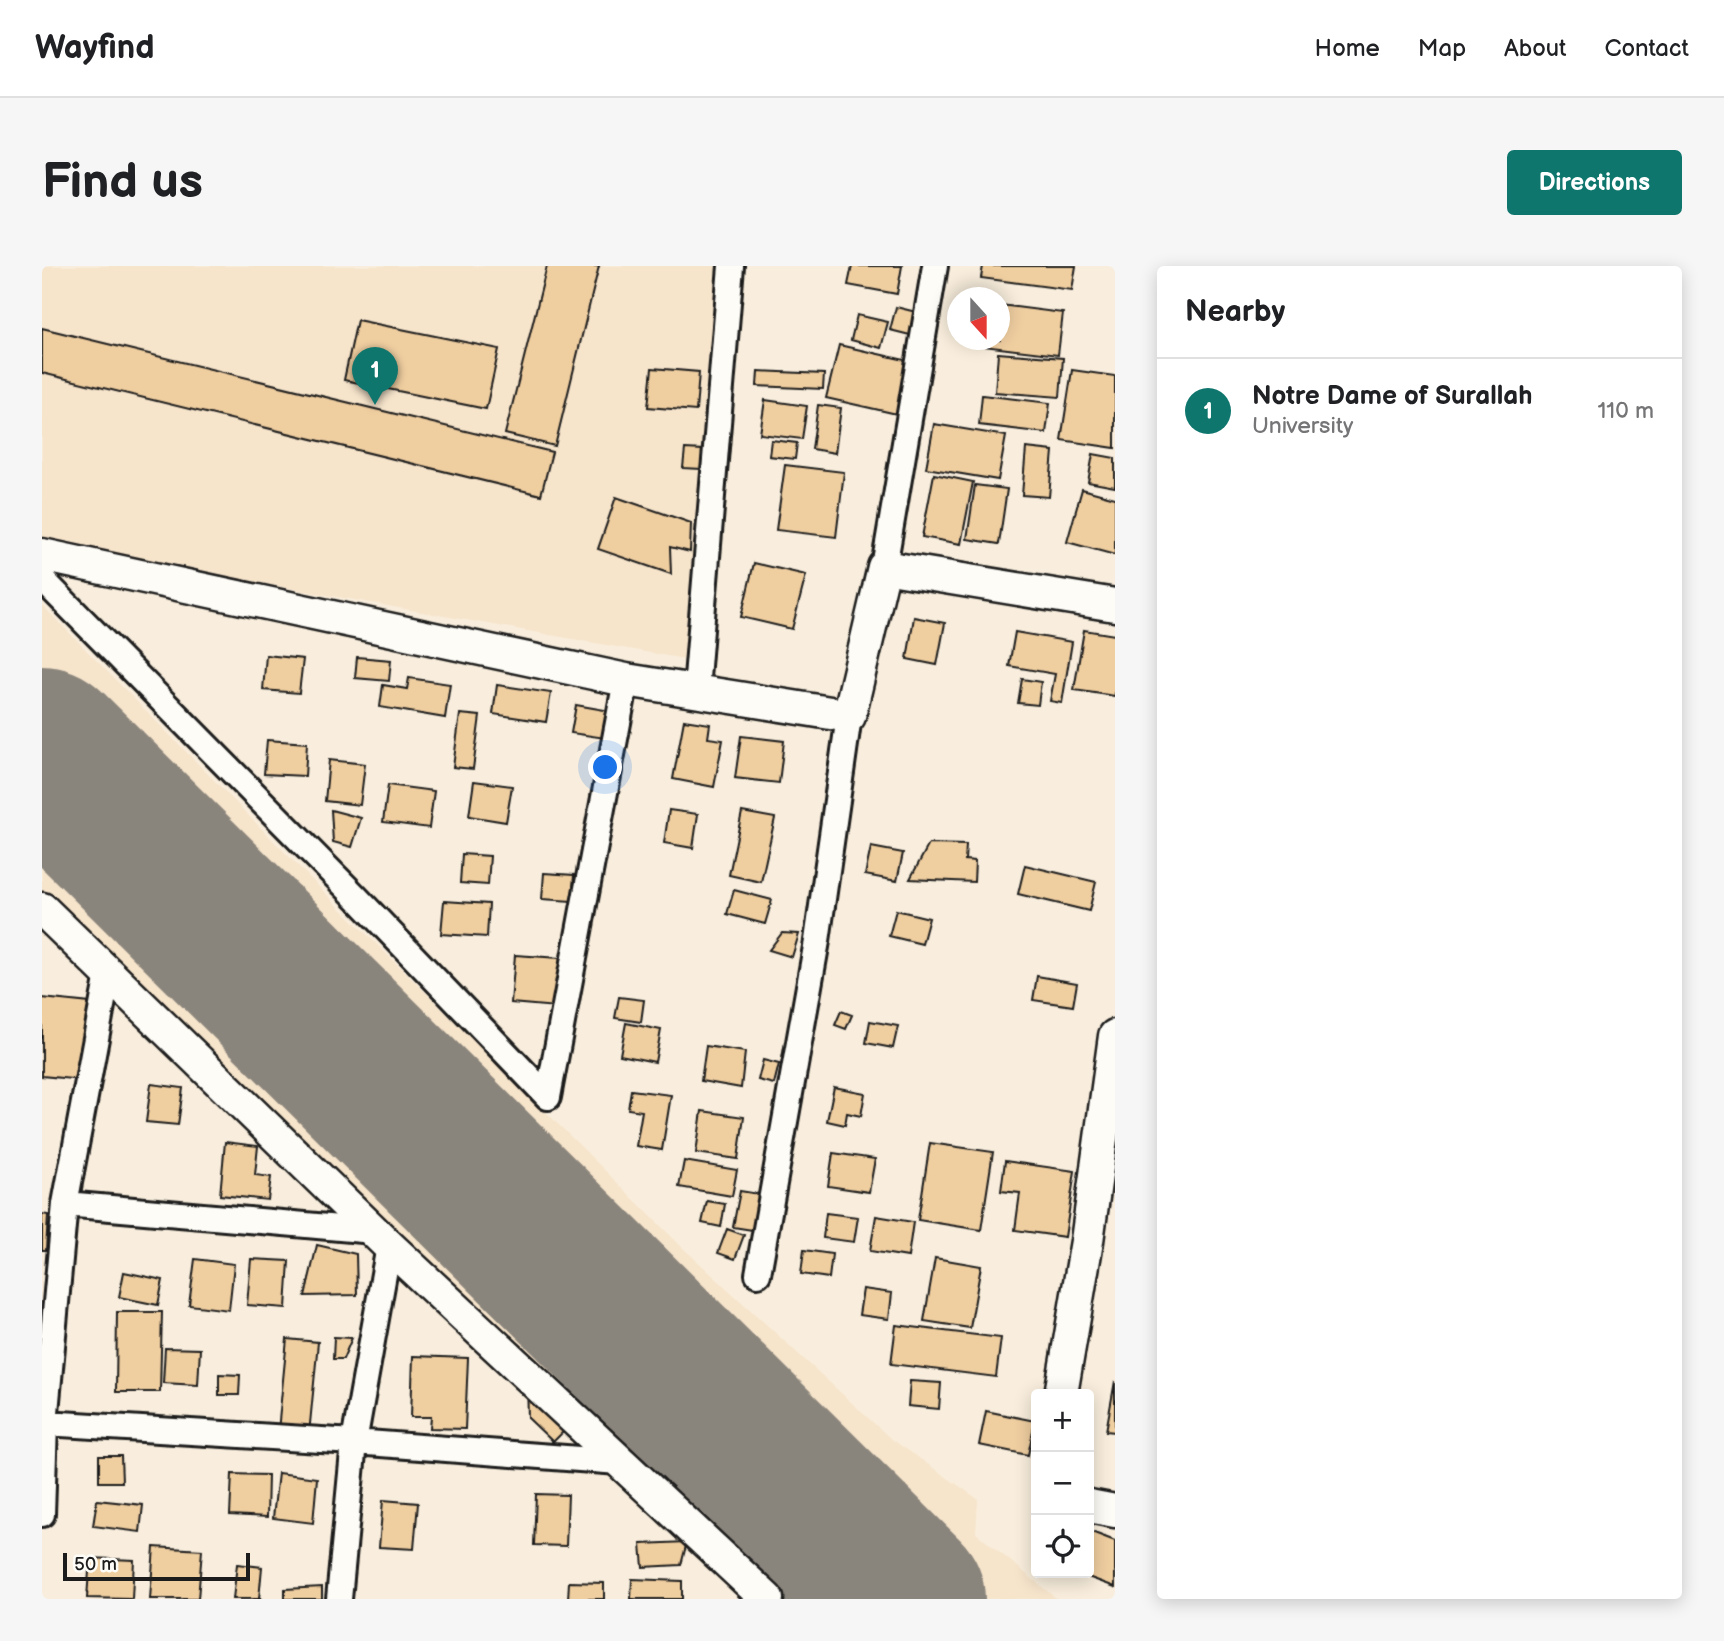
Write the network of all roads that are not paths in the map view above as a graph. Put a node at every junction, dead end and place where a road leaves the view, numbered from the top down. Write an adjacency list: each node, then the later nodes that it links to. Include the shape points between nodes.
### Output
1 (731, 266): 8 (street)
2 (935, 266): 4 (street)
3 (42, 555): 7 (street)
4 (884, 567): 6 (street); 9 (street)
5 (42, 579): 7 (street, via 548,1097)
6 (1115, 605)
7 (626, 680): 8 (street)
8 (696, 690): 9 (street)
9 (849, 716): 15 (street, via 817,941)
10 (42, 909): 11 (street)
11 (108, 974): 13 (street); 14 (street)
12 (1115, 1036): 16 (street)
13 (65, 1204): 14 (street); 17 (street)
14 (381, 1238): 18 (street); 19 (street)
15 (758, 1274)
16 (1062, 1389)
17 (45, 1423): 18 (street); 22 (street)
18 (354, 1442): 19 (street); 24 (street)
19 (619, 1462): 23 (street)
20 (1094, 1507): 21 (street)
21 (1115, 1511)
22 (42, 1514)
23 (739, 1587): 25 (street)
24 (338, 1599)
25 (767, 1599)

